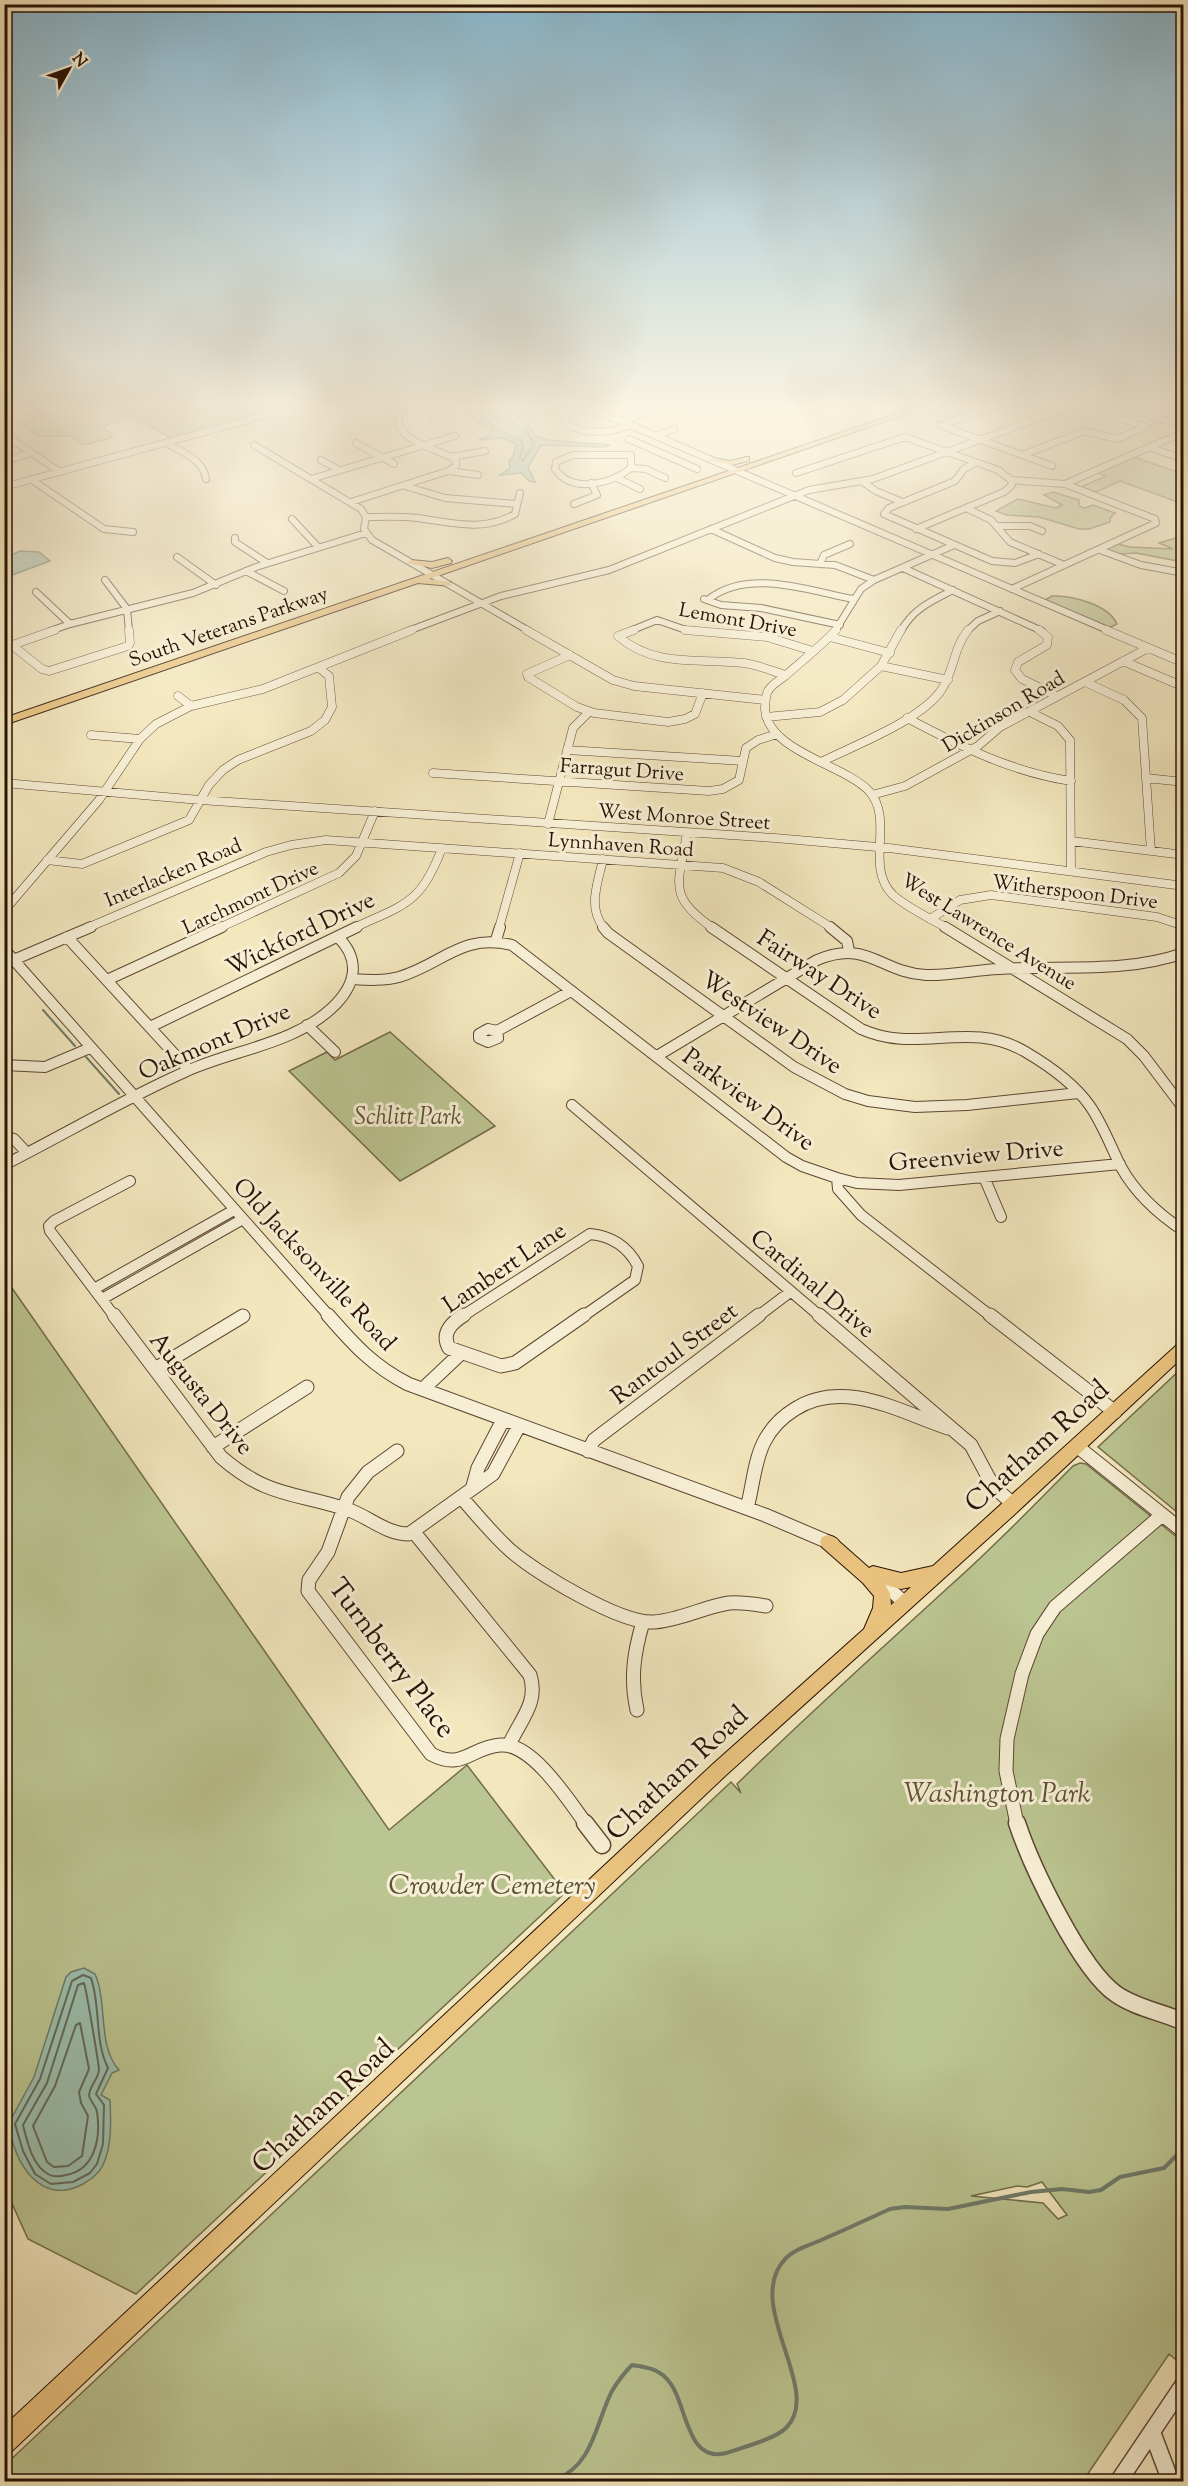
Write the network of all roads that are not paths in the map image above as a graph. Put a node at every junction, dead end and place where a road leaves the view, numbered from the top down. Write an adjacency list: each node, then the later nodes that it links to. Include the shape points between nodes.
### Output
1 (89, 519): 18 (street, via 104,529)
2 (292, 519): 24 (street)
3 (365, 519): 19 (street)
4 (417, 519): 5 (street, via 482,526)
5 (503, 519)
6 (575, 519): 21 (highway, South Veterans Parkway)
7 (595, 519): 36 (highway, South Veterans Parkway)
8 (736, 519): 15 (street)
9 (850, 519): 28 (street)
10 (893, 519): 16 (street)
11 (940, 519): 16 (street)
12 (989, 519): 14 (street)
13 (1155, 519): 25 (street, via 1155,524)
14 (997, 526): 17 (street, via 1030,526); 27 (street, via 1010,542)
15 (711, 529): 33 (street, via 775,558); 51 (street, via 609,570)
16 (916, 529): 23 (street)
17 (1041, 531)
18 (133, 532)
19 (366, 533): 24 (street); 29 (street)
20 (235, 538): 31 (street, via 235,542)
21 (514, 540): 26 (highway, South Veterans Parkway); 38 (highway)
22 (850, 544): 33 (street, via 824,555)
23 (954, 545): 27 (street, via 1002,563 1019,562); 28 (street)
24 (318, 547): 31 (street)
25 (1100, 550): 34 (street); 39 (street, via 1141,566)
26 (482, 551): 32 (highway, via 436,564); 38 (highway, South Veterans Parkway)
27 (1039, 554): 34 (street)
28 (932, 555): 35 (street); 45 (street)
29 (399, 556): 32 (street); 40 (highway, via 414,569)
30 (177, 557): 44 (street)
31 (267, 563): 37 (street)
32 (411, 563): 38 (street)
33 (820, 564): 42 (street, via 841,567)
34 (1064, 565): 45 (street)
35 (903, 568): 42 (street); 46 (street)
36 (448, 569): 38 (highway, South Veterans Parkway); 43 (highway, via 442,576)
37 (246, 571): 44 (street); 47 (street)
38 (428, 573): 40 (highway, South Veterans Parkway); 43 (street); 49 (highway, South Veterans Parkway); 53 (highway)
39 (1184, 573)
40 (407, 576): 72 (highway, South Veterans Parkway)
41 (105, 580): 52 (street)
42 (874, 580): 50 (street)
43 (448, 584): 49 (highway, via 421,581); 51 (street)
44 (216, 585): 52 (street)
45 (1012, 589): 61 (street)
46 (953, 590): 54 (street); 63 (street, via 914,611)
47 (284, 591)
48 (36, 592): 55 (street)
49 (366, 598): 53 (highway, South Veterans Parkway)
50 (853, 599): 56 (street); 56 (street, via 794,585 754,583 706,599 721,605 761,608)
51 (482, 603): 64 (street); 68 (street)
52 (127, 609): 55 (street); 59 (street, via 128,646 49,671)
53 (331, 609): 81 (highway, South Veterans Parkway)
54 (1000, 611): 70 (street, via 967,631); 76 (street, via 1036,627 1048,637 1045,647 1015,667 1022,679)
55 (70, 624): 59 (street)
56 (840, 625): 57 (street)
57 (830, 637): 62 (street); 63 (street, Lemont Drive)
58 (4, 639): 59 (street)
59 (13, 645): 60 (street)
60 (4, 648)
61 (1148, 648): 65 (street, Dickinson Road); 66 (street)
62 (813, 651): 69 (street); 69 (street, Lemont Drive, via 767,637 686,630 657,619 616,636 657,656 746,664)
63 (890, 653): 67 (street)
64 (570, 655): 74 (street, via 618,682); 79 (street, via 524,674)
65 (1123, 661): 71 (street, Dickinson Road); 73 (street)
66 (1183, 662)
67 (881, 666): 70 (street); 82 (street, via 828,709 806,715)
68 (319, 668): 78 (street, via 256,691); 100 (street, via 329,676 332,707 325,720 223,770)
69 (784, 675): 77 (street, via 771,687)
70 (948, 680): 83 (street, via 930,702)
71 (1085, 682): 76 (street, Dickinson Road); 92 (street, via 1120,698 1140,715)
72 (93, 683): 81 (highway); 81 (highway, South Veterans Parkway)
73 (1184, 687)
74 (703, 693): 77 (street); 79 (street, via 695,714 679,721)
75 (178, 696): 78 (street)
76 (1058, 696): 80 (street, Dickinson Road)
77 (765, 700): 82 (street)
78 (191, 706): 86 (street, via 162,720)
79 (589, 712): 87 (street, via 573,728)
80 (1030, 712): 88 (street, Dickinson Road, via 995,731); 93 (street, via 1058,726 1068,736)
81 (4, 716)
82 (766, 717): 84 (street)
83 (907, 718): 88 (street); 90 (street)
84 (777, 734): 89 (street, Farragut Drive, via 751,744); 90 (street)
85 (91, 735): 86 (street)
86 (140, 739): 98 (street)
87 (567, 750): 89 (street); 94 (street)
88 (971, 751): 93 (street, via 1007,768); 99 (street, Dickinson Road, via 902,787)
89 (739, 761): 94 (street, Farragut Drive, via 739,780 726,788 709,791)
90 (821, 762): 99 (street)
91 (433, 773): 94 (street, Farragut Drive)
92 (1146, 778): 96 (street); 108 (street)
93 (1071, 781): 104 (street)
94 (559, 782): 102 (street)
95 (4, 783): 98 (street, West Monroe Street)
96 (1184, 783)
97 (4, 790): 98 (street, West Monroe Street)
98 (105, 793): 100 (street, West Monroe Street); 112 (street)
99 (872, 795): 106 (street, West Lawrence Avenue, via 878,809)
100 (200, 800): 101 (street, West Monroe Street); 112 (street, via 189,820 88,862 77,865)
101 (375, 812): 102 (street, West Monroe Street); 105 (street, Larchmont Drive)
102 (548, 824): 103 (street, West Monroe Street)
103 (687, 832): 106 (street, West Monroe Street); 113 (street, Fairway Drive)
104 (1071, 841): 108 (street); 114 (street)
105 (363, 842): 107 (street, Lynnhaven Road); 119 (street, Interlacken Road, via 317,841 274,849); 129 (street, Larchmont Drive, via 349,866 332,878)
106 (879, 847): 114 (street, West Monroe Street); 117 (street, West Lawrence Avenue, via 881,877 888,890)
107 (442, 848): 109 (street, Lynnhaven Road); 120 (street, Wickford Drive, via 433,875 420,894)
108 (1151, 851): 110 (street)
109 (520, 853): 111 (street, Lynnhaven Road); 121 (street)
110 (1184, 855)
111 (603, 859): 113 (street, Lynnhaven Road); 131 (street, Westview Drive, via 593,904 602,927)
112 (47, 860): 116 (street)
113 (682, 865): 123 (street, Lynnhaven Road, via 723,868 750,877 841,934); 127 (street, Fairway Drive, via 680,892 685,908)
114 (1071, 870): 115 (street, West Monroe Street)
115 (1184, 886)
116 (5, 908)
117 (930, 918): 118 (street, Witherspoon Drive, via 960,900 991,895 1148,916); 126 (street, West Lawrence Avenue)
118 (1184, 926)
119 (68, 937): 125 (street, Interlacken Road); 129 (street)
120 (338, 937): 128 (street, via 352,954); 133 (street, Wickford Drive)
121 (496, 940): 128 (street, via 465,945 403,976); 130 (street, Parkview Drive, via 520,951)
122 (4, 949): 125 (street, Old Jacksonville Road)
123 (849, 951): 126 (street, via 917,975); 127 (street, via 823,957)
124 (1184, 953): 126 (street, via 1136,966)
125 (9, 962): 135 (street, Old Jacksonville Road)
126 (1012, 969): 143 (street, West Lawrence Avenue, via 1138,1047)
127 (787, 978): 131 (street); 140 (street, Fairway Drive, via 876,1036 905,1041 993,1038 1043,1063)
128 (353, 979): 132 (street, Oakmont Drive, via 341,999)
129 (107, 980): 133 (street)
130 (571, 991): 134 (street); 137 (street, Parkview Drive)
131 (723, 1016): 137 (street); 140 (street, Westview Drive, via 805,1075 870,1102 940,1108)
132 (307, 1025): 136 (street); 139 (street, Oakmont Drive, via 267,1044)
133 (150, 1027): 139 (street)
134 (497, 1031)
135 (90, 1048): 138 (street, via 52,1065); 141 (street, Old Jacksonville Road)
136 (335, 1052)
137 (657, 1056): 149 (street, Parkview Drive, via 786,1157)
138 (4, 1065)
139 (189, 1070): 141 (street, Oakmont Drive)
140 (1078, 1093): 146 (street, Fairway Drive, via 1090,1106)
141 (135, 1098): 145 (street, Oakmont Drive); 151 (street, Old Jacksonville Road)
142 (572, 1105): 157 (street, Cardinal Drive)
143 (1184, 1109)
144 (4, 1136): 145 (street, via 14,1139)
145 (27, 1153): 147 (street, Oakmont Drive)
146 (1120, 1164): 148 (street, Greenview Drive); 153 (street, Fairway Drive, via 1144,1199)
147 (4, 1165)
148 (984, 1177): 149 (street, Greenview Drive, via 875,1185); 152 (street)
149 (837, 1178): 165 (street, via 838,1189 861,1215)
150 (130, 1181): 156 (street, Augusta Drive, via 46,1226)
151 (238, 1215): 154 (street); 155 (street); 164 (street, Old Jacksonville Road, via 364,1355 393,1378)
152 (1001, 1217)
153 (1184, 1231)
154 (167, 1248): 155 (street); 156 (street)
155 (175, 1258): 158 (street)
156 (94, 1289): 158 (street, Augusta Drive)
157 (790, 1292): 168 (street, Cardinal Drive); 172 (street, Rantoul Street, via 594,1440)
158 (102, 1299): 162 (street, Augusta Drive)
159 (243, 1316): 162 (street)
160 (1184, 1347): 165 (main road, Chatham Road)
161 (460, 1354): 161 (street, Lambert Lane, via 501,1366 515,1363 635,1280 635,1261 613,1240 597,1234 585,1237 452,1324 445,1342); 164 (street, Lambert Lane)
162 (155, 1369): 169 (street, Augusta Drive)
163 (307, 1387): 169 (street)
164 (423, 1389): 166 (street, Old Jacksonville Road)
165 (1115, 1412): 170 (main road, Chatham Road)
166 (503, 1420): 167 (street, Old Jacksonville Road); 173 (street)
167 (519, 1426): 172 (street, Old Jacksonville Road); 173 (street, via 493,1474)
168 (951, 1429): 175 (street, Cardinal Drive, via 971,1445 993,1486); 177 (street, via 845,1395 799,1405 764,1440)
169 (213, 1447): 176 (street, Augusta Drive, via 231,1466 260,1486 289,1497)
170 (1078, 1447): 175 (main road, Chatham Road); 178 (street)
171 (397, 1451): 176 (street, Turnberry Place, via 362,1475)
172 (588, 1451): 177 (street, Old Jacksonville Road)
173 (473, 1486): 174 (street)
174 (461, 1497): 180 (street); 186 (street, via 524,1561)
175 (1014, 1505): 182 (main road, Chatham Road)
176 (342, 1508): 180 (street, Augusta Drive); 189 (street, Turnberry Place, via 327,1555 308,1579 311,1597 431,1754 452,1762 492,1746)
177 (747, 1508): 181 (street, Old Jacksonville Road)
178 (1162, 1515): 179 (street); 191 (street, via 1044,1620 1021,1677 1006,1758 1009,1790 1030,1858 1090,1964 1113,1992 1133,2004)
179 (1184, 1532)
180 (408, 1533): 189 (street, via 530,1675 533,1703)
181 (828, 1542): 183 (street, Old Jacksonville Road); 187 (main road, via 881,1593 880,1613)
182 (938, 1573): 183 (main road, via 901,1581); 184 (main road, Chatham Road)
183 (873, 1574): 184 (street, Old Jacksonville Road)
184 (905, 1603): 187 (main road, Chatham Road)
185 (766, 1606): 186 (street, via 725,1604 676,1621)
186 (643, 1622): 188 (street, via 631,1673)
187 (869, 1635): 194 (main road, Chatham Road, via 719,1770)
188 (637, 1710)
189 (509, 1745): 190 (street, via 537,1762)
190 (602, 1845)
191 (1184, 2022)
192 (1184, 2384): 193 (street)
193 (1152, 2432): 195 (street); 196 (street)
194 (4, 2443)
195 (1118, 2481)
196 (1171, 2481)

